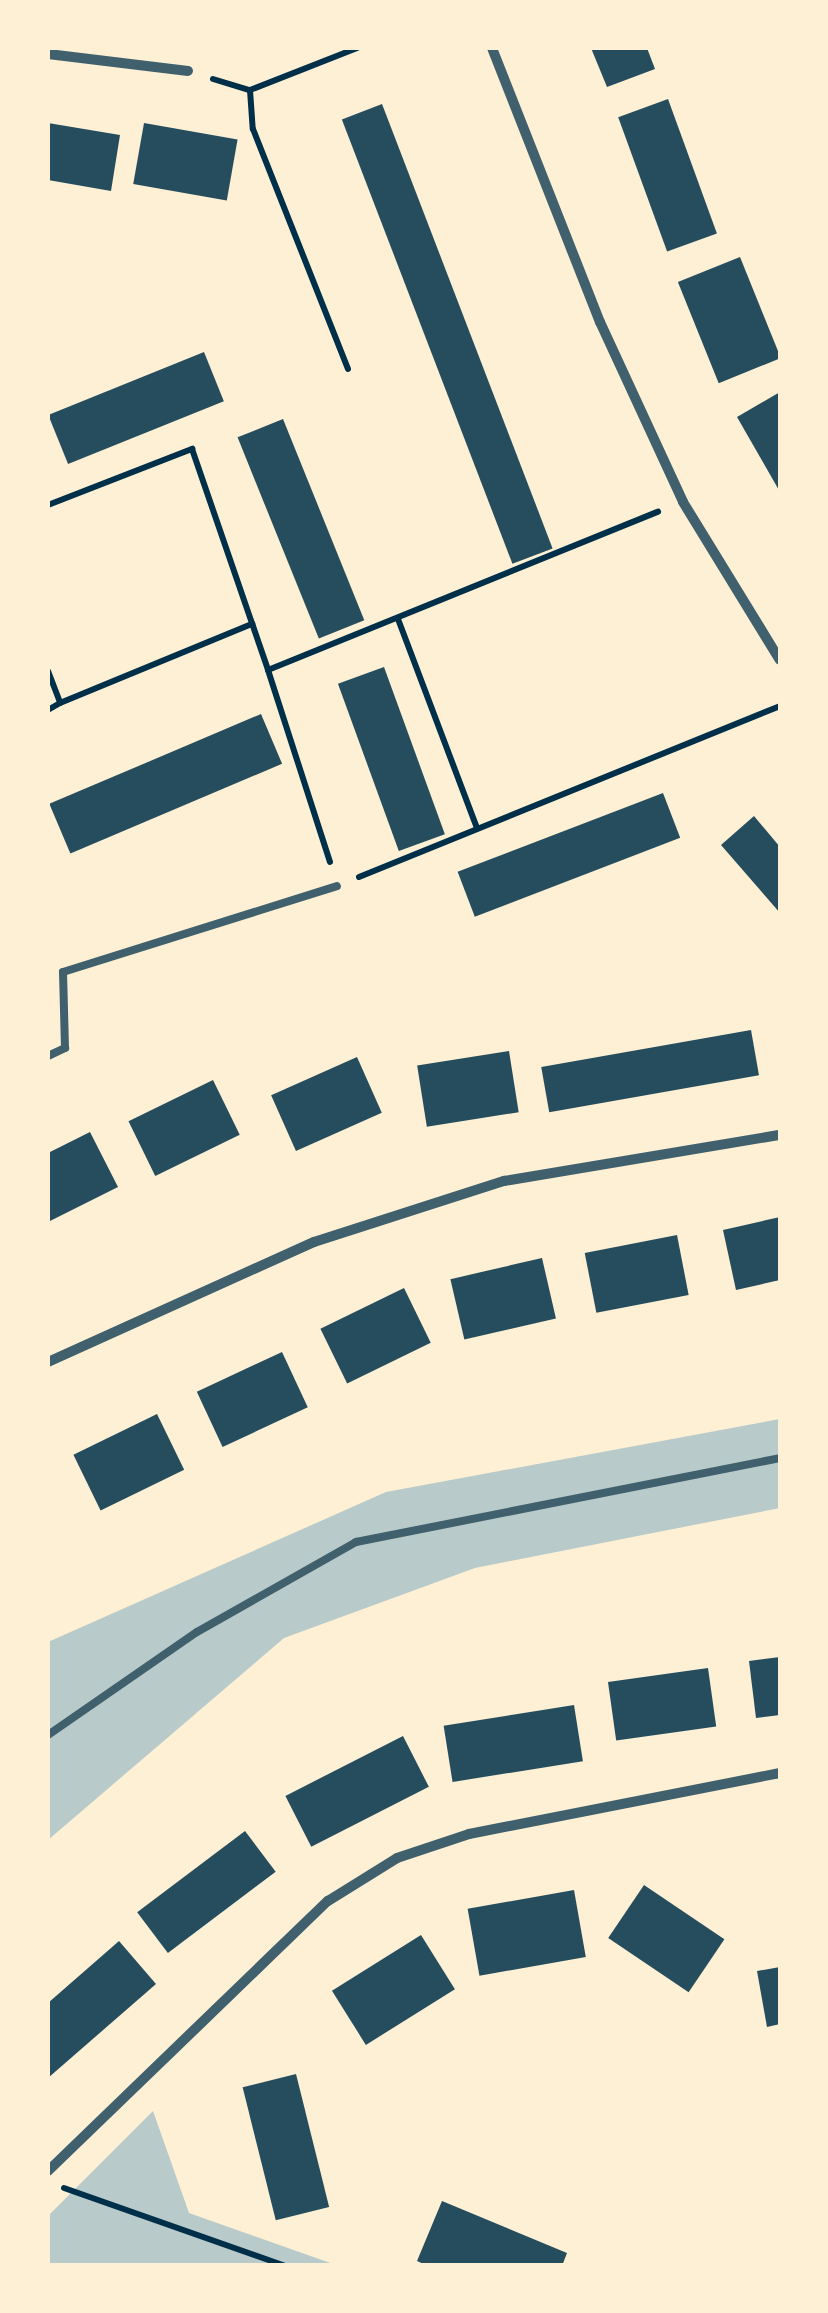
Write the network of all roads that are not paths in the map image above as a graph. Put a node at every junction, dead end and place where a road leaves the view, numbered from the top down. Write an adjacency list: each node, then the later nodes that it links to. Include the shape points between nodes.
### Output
1 (492, 48): 4 (street, via 600,322 682,502)
2 (48, 54): 3 (street)
3 (188, 71)
4 (780, 660)
5 (337, 886): 6 (lane, via 63,972 64,1048)
6 (48, 1056)
7 (780, 1136): 8 (street, via 504,1181 314,1242)
8 (48, 1362)
9 (780, 1458): 10 (lane, via 356,1542 197,1632)
10 (48, 1735)
11 (780, 1773): 12 (street, via 468,1834 397,1858 328,1901)
12 (48, 2170)

